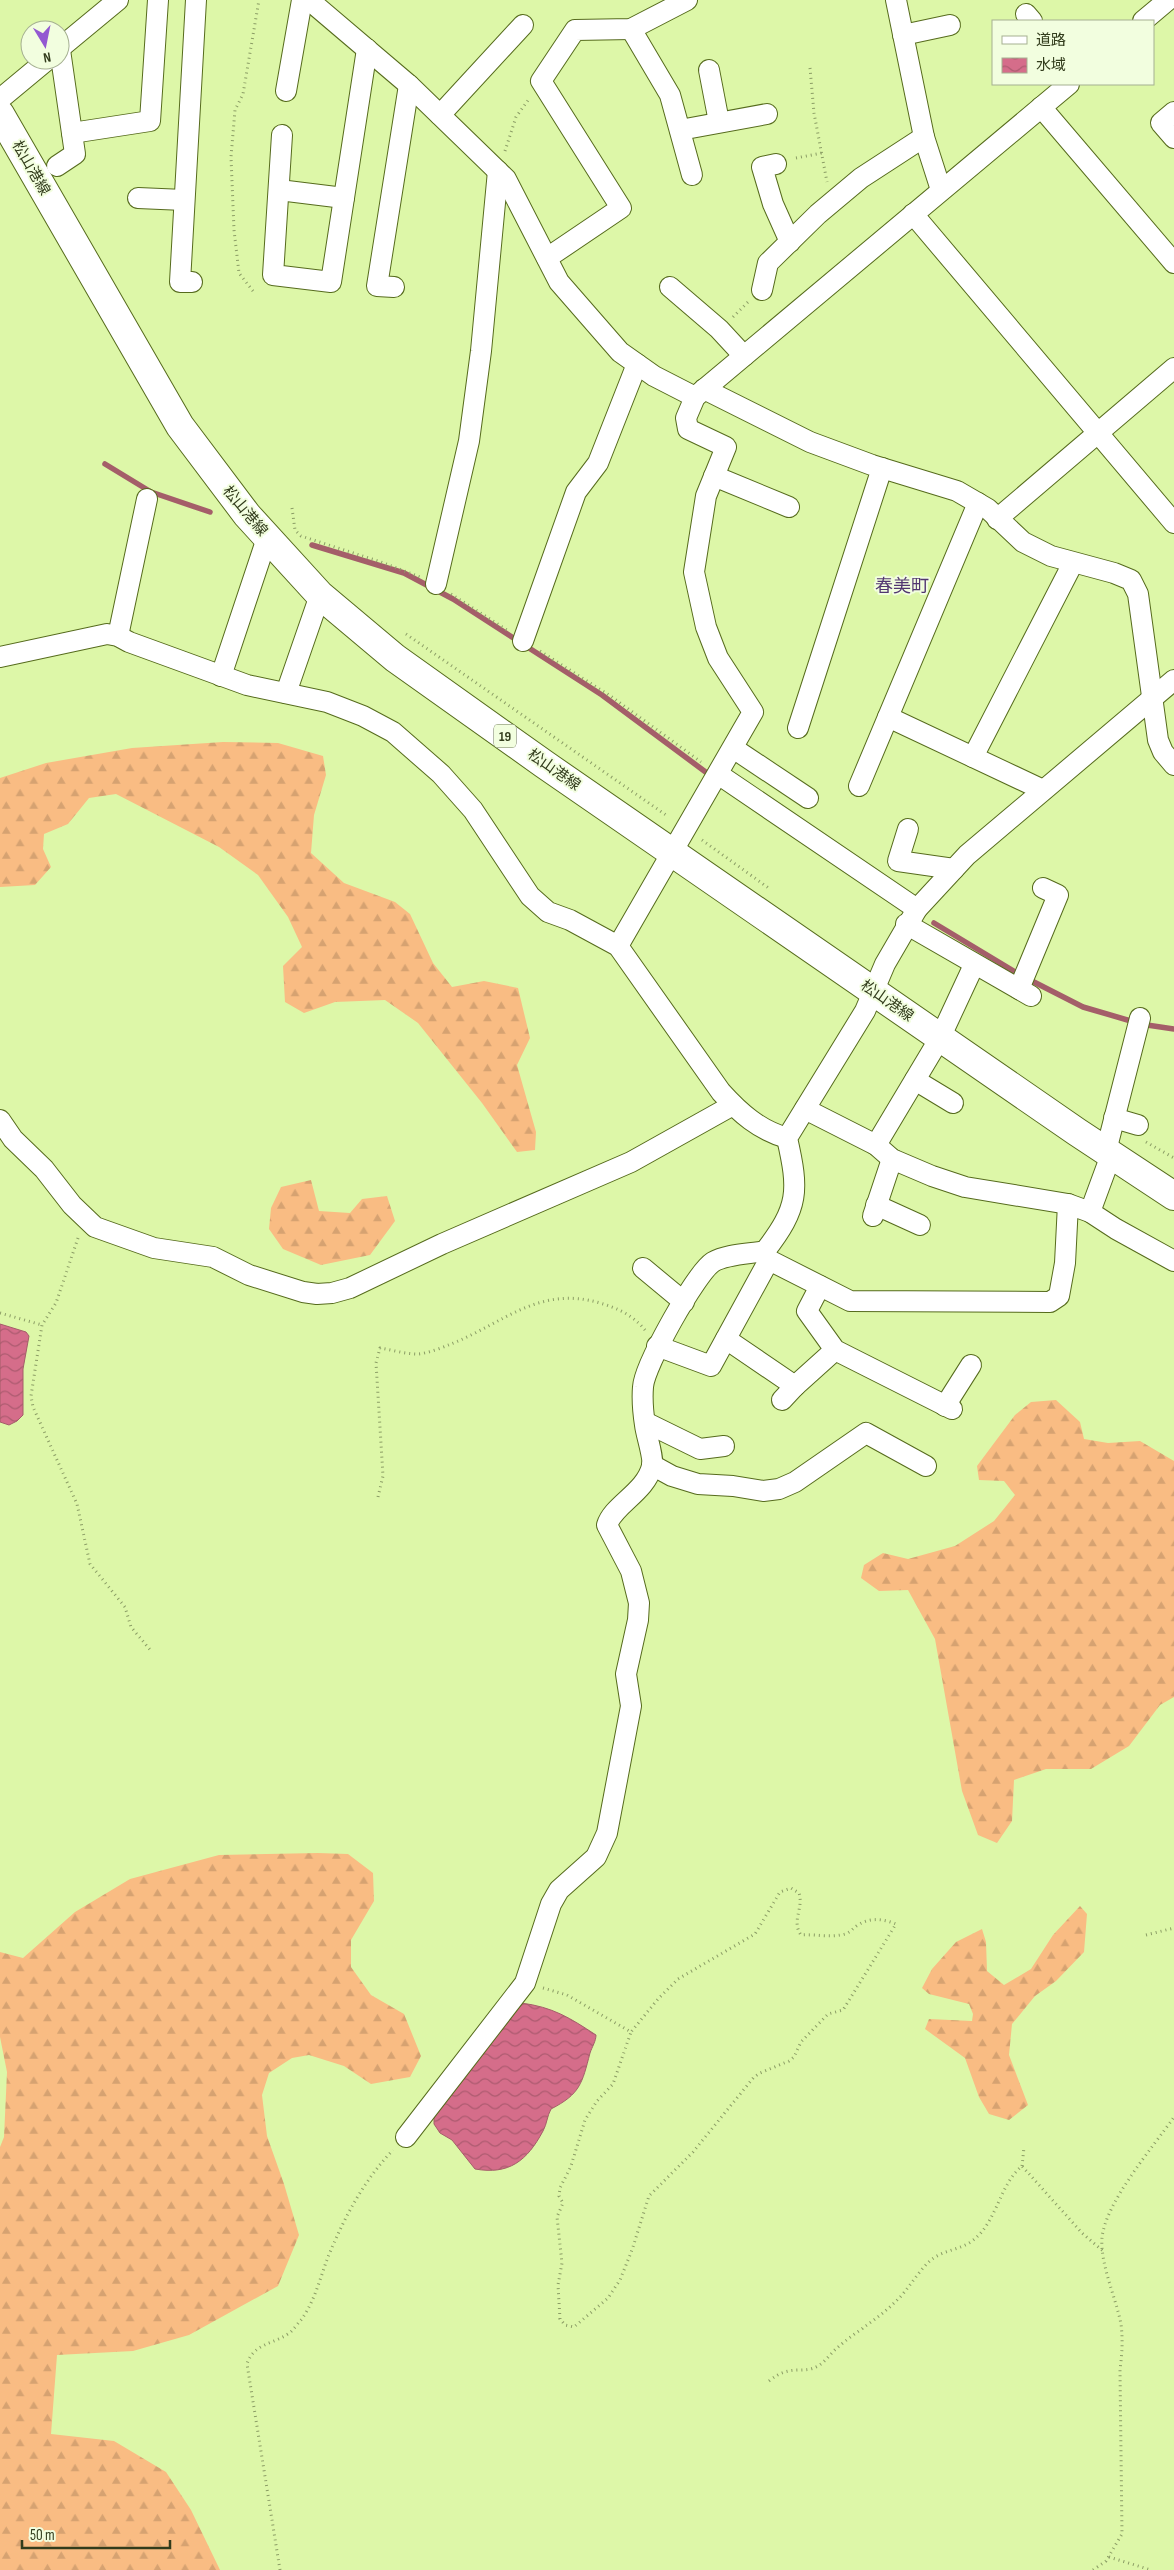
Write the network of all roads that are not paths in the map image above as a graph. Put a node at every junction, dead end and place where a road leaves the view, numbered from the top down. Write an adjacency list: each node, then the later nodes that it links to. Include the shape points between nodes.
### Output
1 (118, 0): 15 (street)
2 (158, 0): 31 (street, via 150,121)
3 (196, 0): 43 (street)
4 (302, 0): 22 (street)
5 (309, 0): 16 (street)
6 (687, 0): 13 (street)
7 (896, 0): 14 (street)
8 (1170, 0): 9 (street); 10 (street)
9 (1174, 4)
10 (1144, 20)
11 (523, 25): 28 (street)
12 (950, 25): 14 (street)
13 (631, 30): 30 (street, via 670,95); 46 (street, via 575,30 541,81 621,208)
14 (903, 36): 33 (street)
15 (70, 41)
16 (367, 49): 21 (street); 42 (street)
17 (35, 70): 23 (street)
18 (63, 70): 31 (street)
19 (709, 70): 29 (street)
20 (1068, 85): 24 (street)
21 (409, 86): 28 (street); 49 (street, via 377,286)
22 (286, 91)
23 (0, 99)
24 (1041, 107): 40 (street); 47 (street)
25 (1174, 112): 34 (street, via 1162,123)
26 (0, 114): 64 (main road, 松山港線 / 19, via 180,426)
27 (766, 114): 29 (street)
28 (440, 115): 37 (street)
29 (720, 122): 30 (street)
30 (680, 130): 38 (street)
31 (72, 133): 36 (street, via 74,154)
32 (282, 135): 39 (street)
33 (924, 137): 40 (street); 45 (street, via 861,178)
34 (1174, 138)
35 (776, 164): 45 (street, via 762,167 773,204)
36 (57, 166)
37 (498, 171): 46 (street, via 506,179); 66 (street, via 469,441)
38 (692, 175)
39 (279, 190): 42 (street); 42 (street, via 274,275 331,282)
40 (941, 190): 44 (street)
41 (138, 198): 43 (street)
42 (344, 198)
43 (184, 200): 48 (street, via 180,282)
44 (913, 214): 52 (street); 56 (street)
45 (790, 242): 51 (street, via 768,264)
46 (547, 258): 53 (street, via 559,282 620,352)
47 (1174, 262)
48 (192, 282)
49 (394, 287)
50 (670, 287): 52 (street, via 719,329)
51 (762, 290)
52 (744, 356): 55 (street)
53 (637, 364): 55 (street, via 654,376); 69 (street, via 598,463 576,492)
54 (1174, 368): 56 (street)
55 (700, 393): 57 (street, via 810,442); 58 (street, via 686,418 688,428 726,447)
56 (1098, 434): 62 (street); 63 (street)
57 (882, 468): 60 (street, via 958,490); 76 (street)
58 (714, 476): 61 (street); 77 (street, via 705,503 694,572 706,627 718,658 754,712)
59 (147, 499): 68 (street)
60 (978, 504): 62 (street); 75 (street)
61 (789, 507)
62 (998, 519): 65 (street, via 1023,542)
63 (1174, 523)
64 (267, 538): 67 (main road, 松山港線 / 19); 71 (street)
65 (1073, 563): 74 (street, via 1131,580 1138,594); 78 (street)
66 (436, 584)
67 (320, 595): 73 (street); 85 (main road, 松山港線 / 19, via 395,658)
68 (118, 636): 70 (street, via 87,637); 71 (street)
69 (523, 641)
70 (0, 657)
71 (221, 676): 73 (street)
72 (1174, 680): 74 (street)
73 (286, 693): 89 (street, via 327,702 393,732 441,774 473,810 530,896 548,912)
74 (1151, 699): 79 (street, via 1158,740); 82 (street)
75 (888, 717): 78 (street); 81 (street)
76 (798, 728)
77 (733, 748): 80 (street); 83 (street)
78 (973, 757): 82 (street)
79 (1174, 765)
80 (718, 774): 85 (street); 88 (street)
81 (859, 786)
82 (1043, 790): 86 (street)
83 (808, 798)
84 (908, 829): 86 (street, via 898,861)
85 (673, 853): 89 (street); 91 (main road, 松山港線 / 19)
86 (954, 869): 88 (street)
87 (1043, 888): 90 (street, via 1058,895 1025,992)
88 (912, 916): 90 (street); 91 (street)
89 (618, 946): 96 (street)
90 (974, 965): 93 (street)
91 (873, 992): 93 (main road, 松山港線 / 19); 97 (street, via 865,1011)
92 (1140, 1018): 98 (street)
93 (940, 1038): 94 (street); 103 (main road, 松山港線 / 19)
94 (914, 1080): 95 (street); 102 (street)
95 (953, 1103)
96 (733, 1105): 99 (street, via 631,1162 442,1244 350,1288 332,1293 303,1292 249,1275 213,1257 154,1248 109,1233 84,1218); 101 (street, via 758,1126)
97 (805, 1108): 101 (street); 102 (street)
98 (1114, 1118): 100 (street); 103 (street)
99 (0, 1120)
100 (1138, 1125)
101 (787, 1138): 109 (street, via 795,1174 795,1195)
102 (876, 1145): 104 (street)
103 (1108, 1153): 105 (main road, 松山港線 / 19); 107 (street)
104 (892, 1159): 106 (street, via 965,1187); 108 (street, via 874,1211)
105 (1174, 1196)
106 (1068, 1204): 107 (street); 112 (street, via 1065,1263 1059,1296 1050,1302 850,1301)
107 (1090, 1212): 110 (street)
108 (920, 1225)
109 (767, 1256): 112 (street); 113 (street, via 727,1257 713,1262 700,1275); 114 (street)
110 (1174, 1261)
111 (644, 1268): 113 (street)
112 (820, 1286): 116 (street, via 807,1311)
113 (684, 1302): 115 (street)
114 (726, 1339): 115 (street, via 711,1366); 116 (street, via 789,1393)
115 (657, 1346): 118 (street, via 643,1384)
116 (835, 1350): 117 (street, via 949,1407)
117 (970, 1365)
118 (645, 1422): 119 (street, via 700,1449); 120 (street)
119 (724, 1446)
120 (652, 1465): 121 (street, via 672,1476 698,1484 763,1491 779,1489 795,1482 866,1433); 122 (street, via 636,1494 610,1515 607,1525 631,1571 639,1603 626,1674 631,1706 607,1834 596,1857 558,1890 526,1983)
121 (926, 1466)
122 (406, 2137)

